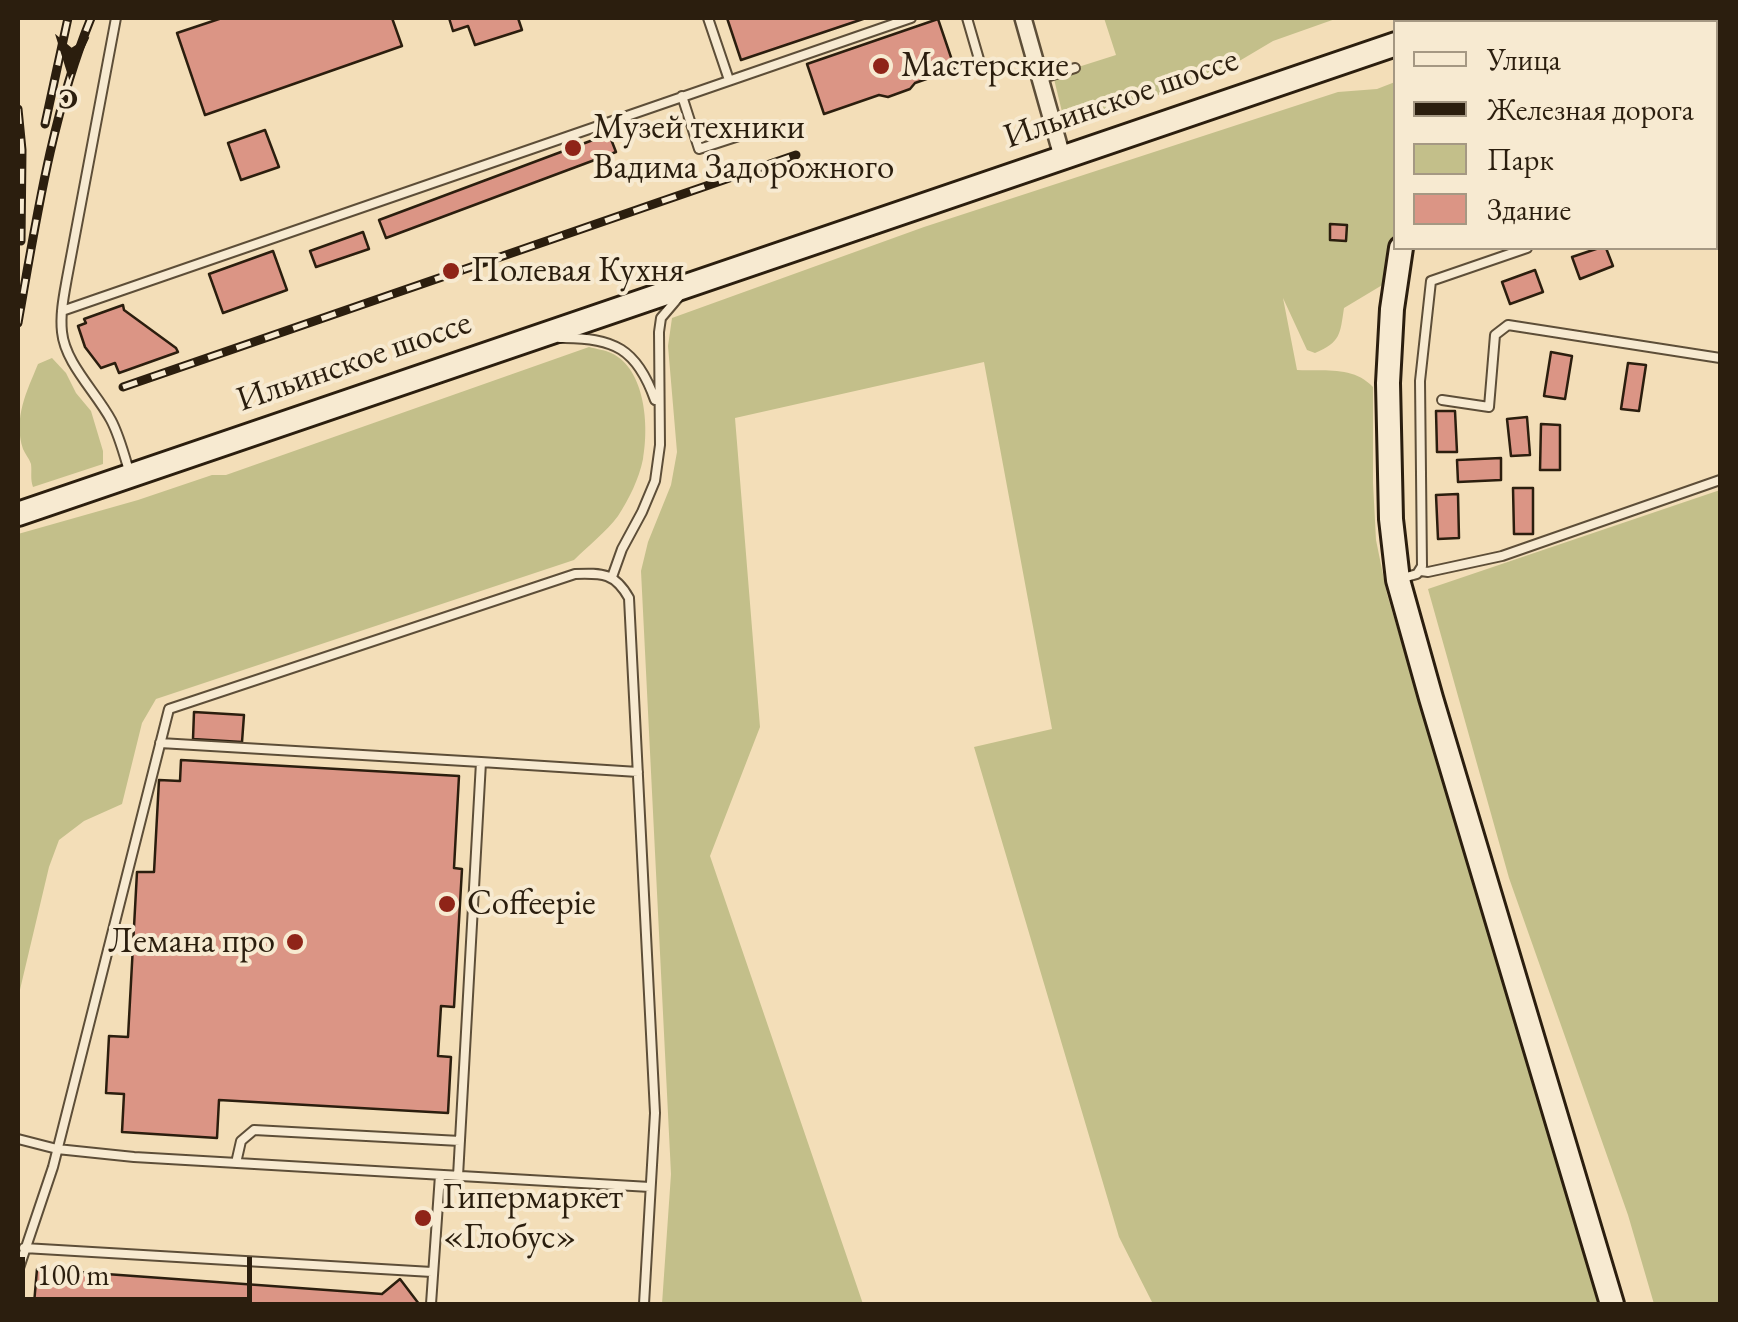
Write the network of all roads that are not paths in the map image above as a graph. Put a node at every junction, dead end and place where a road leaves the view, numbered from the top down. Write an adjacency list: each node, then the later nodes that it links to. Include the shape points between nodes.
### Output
1 (116, 18): 17 (lane)
2 (708, 18): 10 (lane)
3 (910, 18): 10 (lane)
4 (967, 18): 8 (lane)
5 (1024, 18): 9 (street)
6 (1393, 45): 13 (main road, Ильинское шоссе)
7 (1075, 68): 9 (lane)
8 (983, 72)
9 (1040, 79): 13 (street)
10 (729, 80): 11 (lane)
11 (682, 96): 12 (lane, via 699,149); 17 (lane)
12 (744, 134)
13 (1062, 156): 16 (main road, Ильинское шоссе)
14 (1401, 250): 25 (main road, via 1388,349 1391,518)
15 (1521, 250): 25 (lane, via 1430,281)
16 (692, 283): 18 (main road, Ильинское шоссе); 21 (lane, via 662,318)
17 (62, 311): 22 (lane, via 72,362 113,423)
18 (529, 339): 21 (lane, via 616,345 640,365); 22 (main road, Ильинское шоссе)
19 (1720, 358): 20 (lane, via 1508,324 1494,335 1489,406)
20 (1442, 400)
21 (658, 409): 26 (lane, via 655,481)
22 (131, 475): 24 (main road, Ильинское шоссе)
23 (1720, 480): 25 (lane, via 1502,556)
24 (18, 514)
25 (1410, 575): 42 (main road, via 1431,698)
26 (612, 577): 27 (lane, via 575,574 169,709); 29 (lane, via 629,598)
27 (160, 743): 28 (lane); 32 (lane)
28 (481, 762): 29 (lane); 31 (lane)
29 (638, 772): 36 (lane, via 655,1113)
30 (18, 1138): 32 (lane)
31 (460, 1141): 33 (lane, via 254,1130 241,1141); 35 (lane)
32 (57, 1150): 33 (lane); 37 (lane)
33 (236, 1163): 34 (lane)
34 (440, 1175): 35 (lane); 39 (lane)
35 (458, 1176): 36 (lane)
36 (650, 1187): 41 (lane)
37 (24, 1248): 38 (lane); 39 (lane)
38 (18, 1271)
39 (432, 1272): 40 (lane)
40 (430, 1304)
41 (644, 1304)
42 (1612, 1304)

